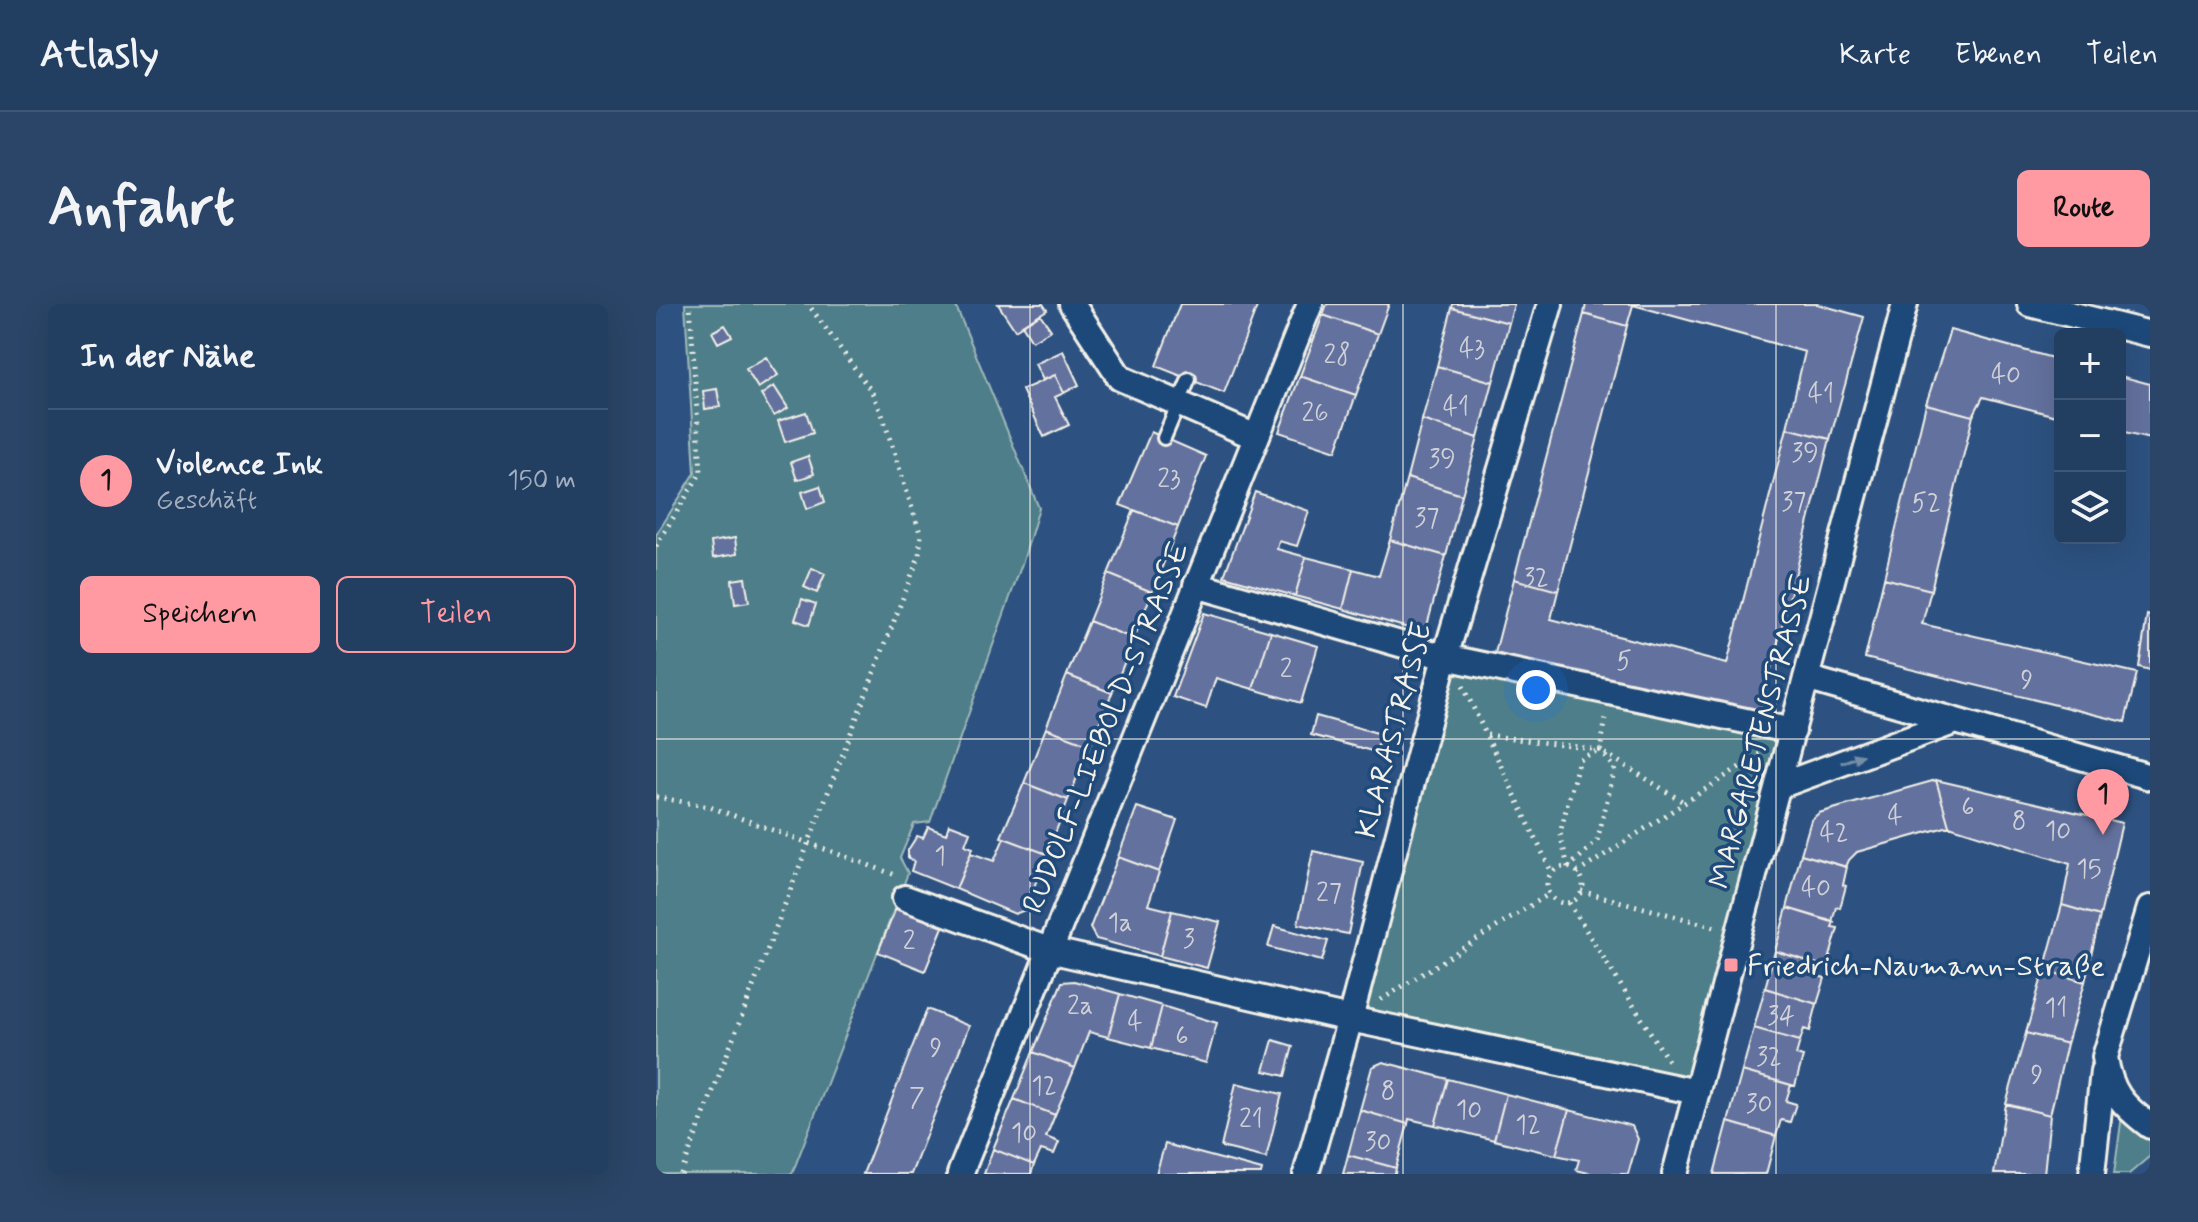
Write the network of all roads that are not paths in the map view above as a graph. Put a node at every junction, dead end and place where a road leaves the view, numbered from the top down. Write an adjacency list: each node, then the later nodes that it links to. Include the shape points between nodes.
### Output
1 (1072, 304): 8 (street, via 1120,378)
2 (1310, 304): 9 (street, RUDOLF-LIEBOLD-STRASSE)
3 (1550, 304): 12 (street, KLARASTRASSE)
4 (1905, 304): 13 (street, MARGARETENSTRASSE)
5 (2030, 304): 6 (street)
6 (2150, 334)
7 (1189, 379): 8 (lane)
8 (1179, 403): 9 (street); 10 (lane)
9 (1256, 437): 11 (street, RUDOLF-LIEBOLD-STRASSE)
10 (1164, 438)
11 (1196, 585): 12 (street); 20 (street, RUDOLF-LIEBOLD-STRASSE)
12 (1445, 657): 15 (street); 21 (street, KLARASTRASSE)
13 (1806, 678): 14 (street); 15 (street, MARGARETENSTRASSE)
14 (1956, 721): 16 (street); 17 (street, one-way to 14)
15 (1793, 731): 17 (street, MARGARETENSTRASSE)
16 (2150, 777)
17 (1779, 786): 23 (street, MARGARETENSTRASSE)
18 (905, 898): 20 (street)
19 (2150, 908): 22 (street)
20 (1049, 950): 21 (street); 25 (street, RUDOLF-LIEBOLD-STRASSE)
21 (1350, 1019): 23 (street); 26 (street, KLARASTRASSE)
22 (2105, 1057): 24 (street, via 2115,1094); 28 (street)
23 (1697, 1092): 27 (street, MARGARETENSTRASSE)
24 (2150, 1126)
25 (960, 1174)
26 (1306, 1174)
27 (1675, 1174)
28 (2092, 1174)

